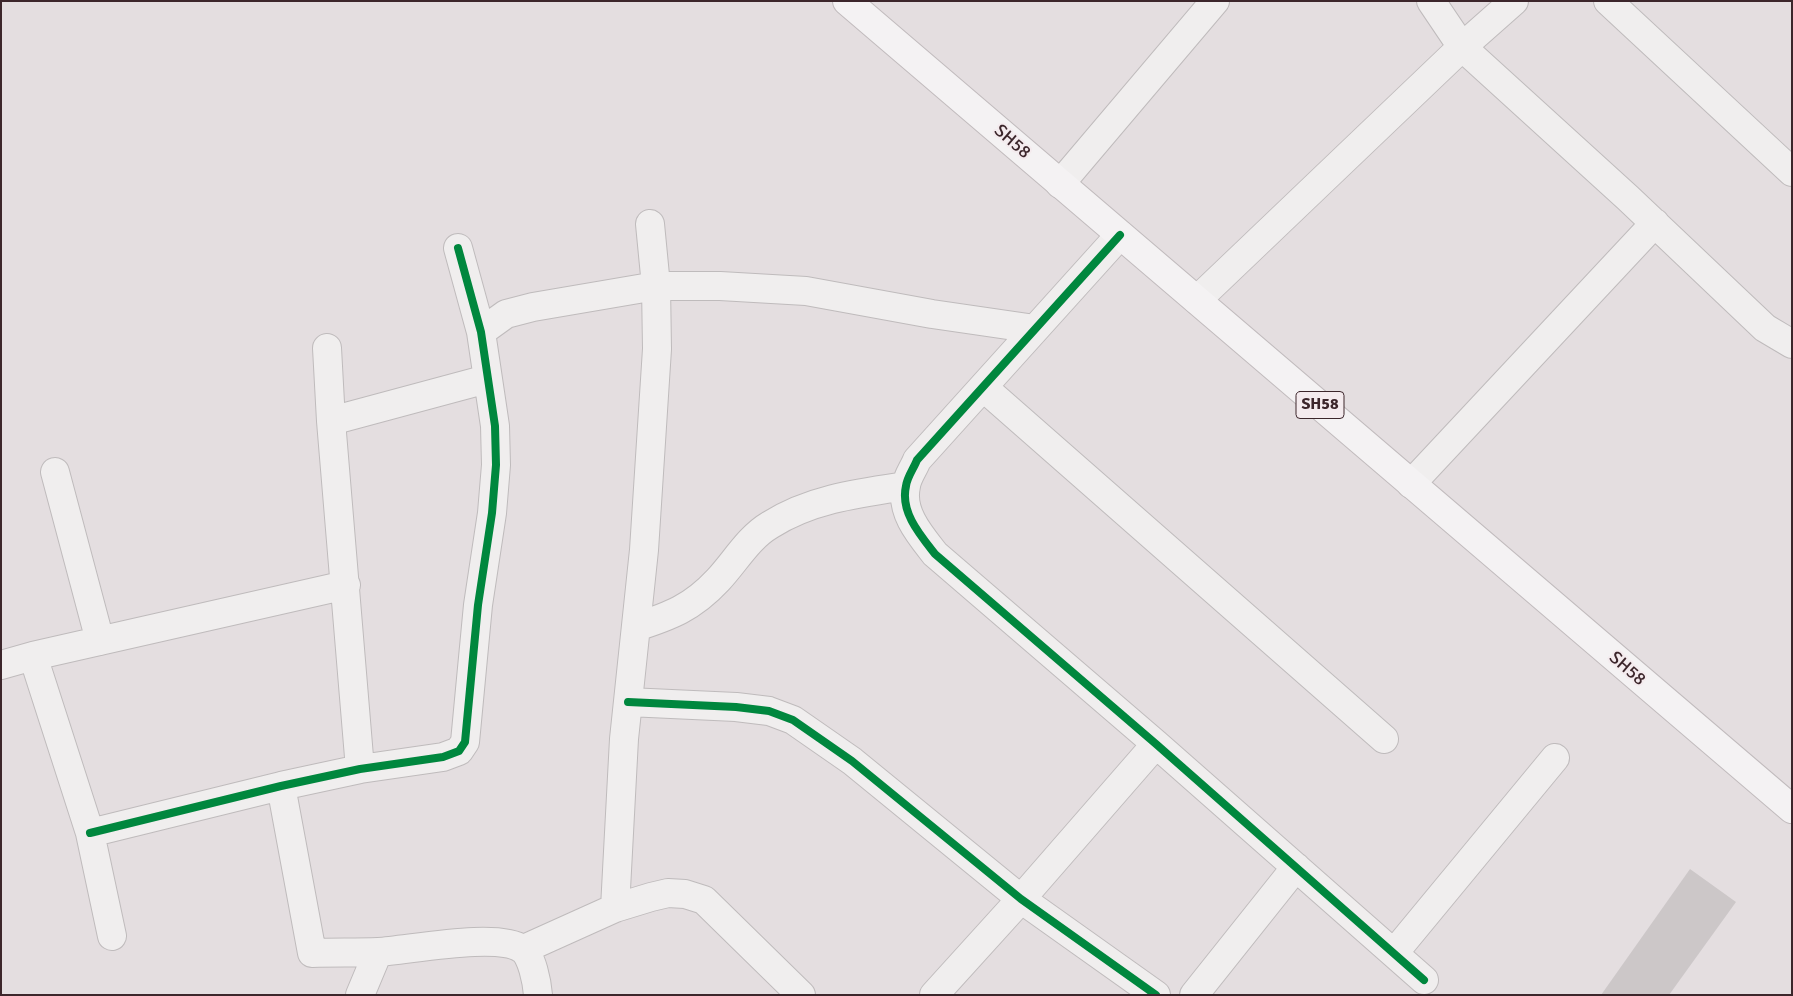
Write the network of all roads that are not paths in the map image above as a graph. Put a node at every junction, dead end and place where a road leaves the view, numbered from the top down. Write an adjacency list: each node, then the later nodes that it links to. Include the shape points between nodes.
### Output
1 (847, 1): 8 (main road, SH58 / SH58)
2 (1215, 1): 8 (street)
3 (1431, 1): 6 (street)
4 (1514, 1): 6 (street)
5 (1608, 1): 7 (street)
6 (1462, 47): 9 (street); 14 (street)
7 (1792, 172)
8 (1060, 184): 11 (main road, SH58 / SH58)
9 (1655, 223): 17 (street, via 1765,328); 23 (street)
10 (650, 224): 13 (street)
11 (1120, 235): 14 (main road, SH58 / SH58); 15 (street)
12 (458, 248): 16 (street)
13 (656, 286): 15 (street, via 806,291); 16 (street, via 533,306 506,314); 26 (street, via 657,349)
14 (1197, 300): 23 (main road, SH58 / SH58)
15 (1036, 329): 20 (street)
16 (481, 332): 19 (street)
17 (1792, 344)
18 (327, 348): 21 (street)
19 (487, 379): 21 (street); 34 (street, via 495,426 496,465 465,742 459,751 442,757)
20 (983, 387): 24 (street, via 917,460); 31 (street)
21 (331, 421): 25 (street)
22 (55, 472): 27 (street)
23 (1412, 484): 36 (main road, SH58 / SH58)
24 (906, 486): 26 (street, via 852,494 806,507 769,525 690,605); 32 (street, via 907,508 915,529 935,554)
25 (346, 585): 27 (street); 34 (street)
26 (636, 627): 30 (street)
27 (100, 641): 28 (street)
28 (33, 656): 29 (street); 37 (street)
29 (1, 666)
30 (628, 702): 39 (street, via 736,707 770,711 793,720 852,761); 40 (street)
31 (1384, 739)
32 (1156, 744): 38 (street); 39 (street)
33 (1555, 758): 44 (street)
34 (360, 769): 35 (street)
35 (281, 786): 37 (street); 43 (street, via 312,953)
36 (1792, 809)
37 (90, 833): 41 (street)
38 (1296, 867): 44 (street); 51 (street)
39 (1021, 899): 49 (street); 50 (street)
40 (615, 908): 42 (street); 48 (street, via 668,893 704,900)
41 (112, 936)
42 (524, 950): 43 (street, via 513,944 489,941); 47 (street, via 533,969)
43 (378, 952): 46 (street)
44 (1394, 953): 45 (street)
45 (1424, 980)
46 (360, 995)
47 (538, 995)
48 (800, 995)
49 (934, 995)
50 (1156, 995)
51 (1194, 995)

